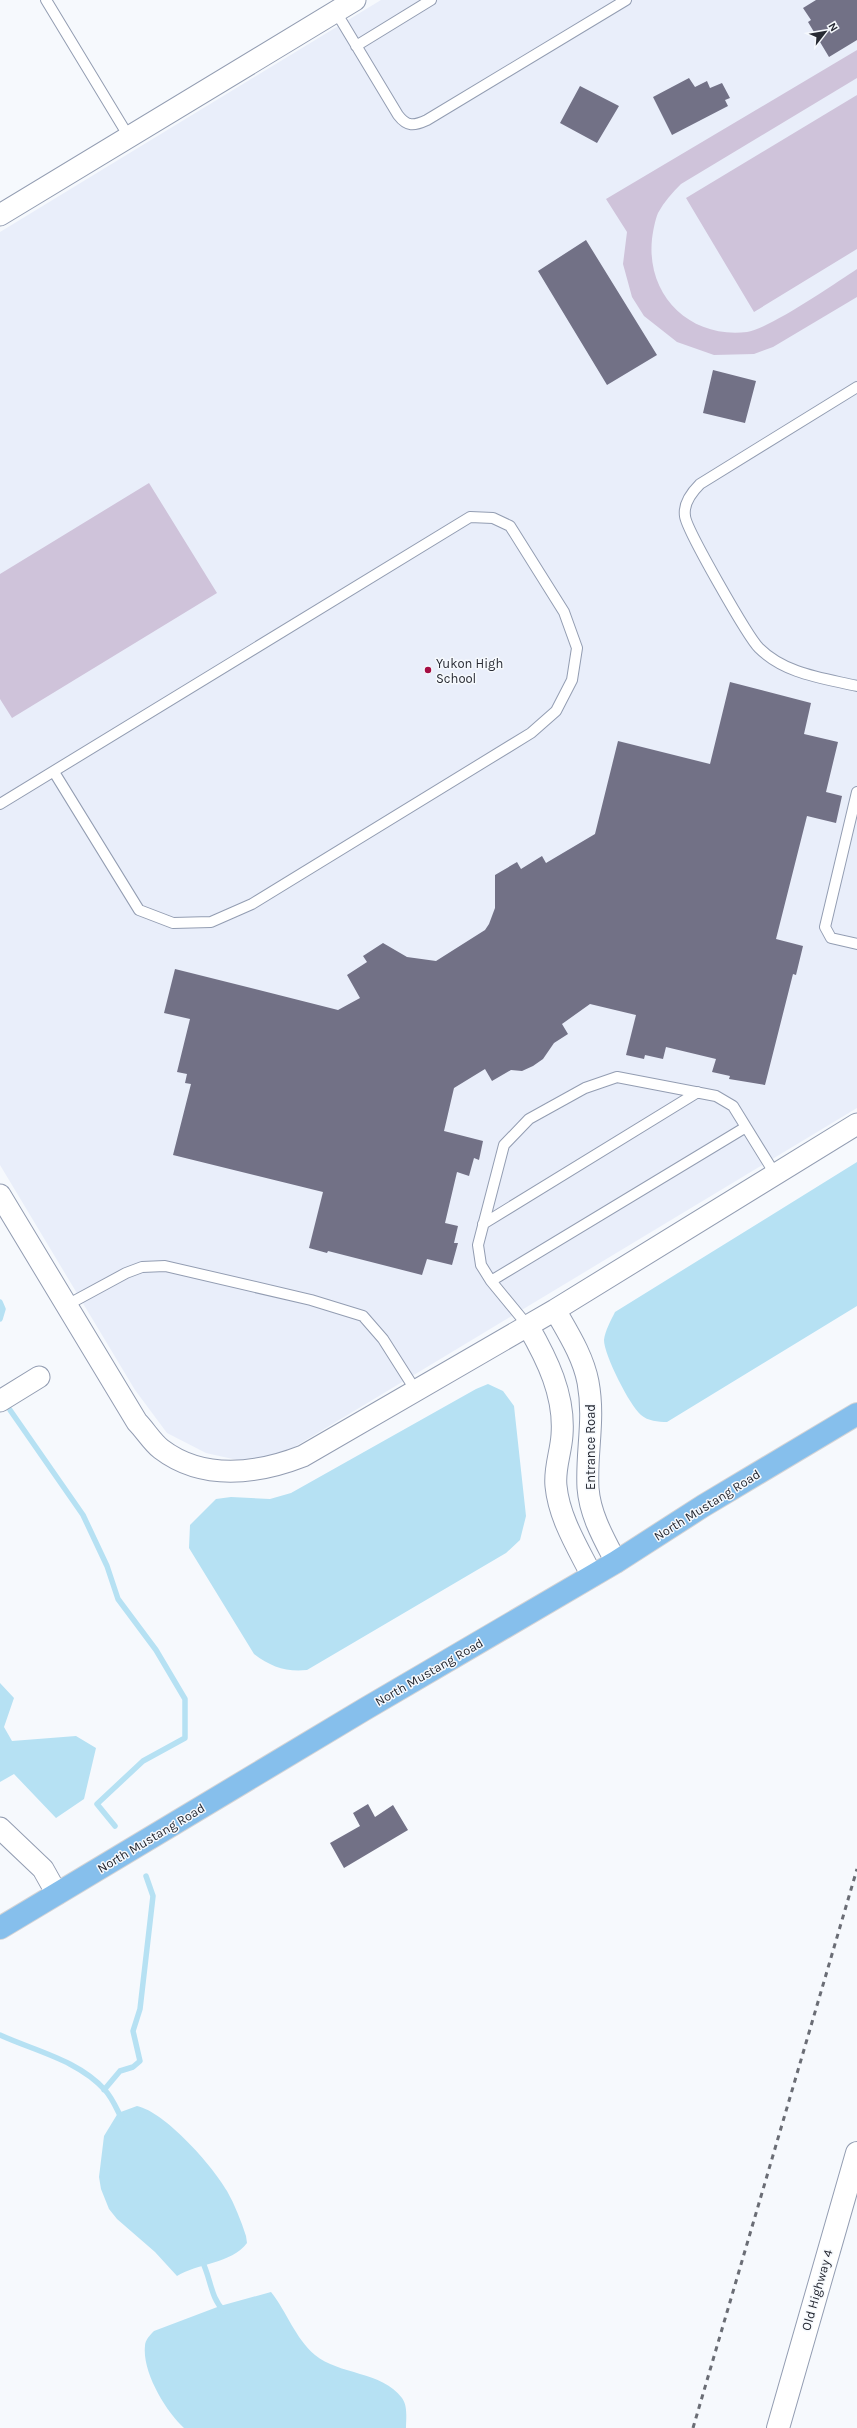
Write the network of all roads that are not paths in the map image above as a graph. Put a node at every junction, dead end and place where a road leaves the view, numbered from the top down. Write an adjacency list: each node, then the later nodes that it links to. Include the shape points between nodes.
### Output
1 (46, 0): 7 (lane)
2 (355, 0): 5 (street)
3 (431, 0): 6 (lane)
4 (626, 0): 6 (lane, via 415,125 405,124 398,115)
5 (336, 12): 6 (lane); 7 (street)
6 (356, 46)
7 (129, 137): 8 (street)
8 (0, 215)
9 (857, 387): 10 (lane, via 700,484 689,496 685,516 699,550 759,648 791,670)
10 (857, 686)
11 (54, 772): 11 (lane, via 140,910 173,923 211,922 252,904 531,733 556,711 572,680 577,648 564,612 510,526 493,518 470,517); 13 (lane)
12 (857, 792): 14 (lane, via 825,927 831,938)
13 (0, 804)
14 (857, 944)
15 (698, 1092): 17 (lane, via 716,1096 733,1106); 20 (lane); 20 (lane, via 617,1077 585,1088 529,1119 504,1145)
16 (857, 1124): 18 (street)
17 (746, 1127): 18 (lane); 21 (lane)
18 (775, 1174): 23 (street)
19 (0, 1195): 22 (street)
20 (483, 1224): 21 (lane, via 478,1245 481,1265)
21 (491, 1282): 24 (lane)
22 (67, 1305): 26 (lane, via 126,1273 142,1267 166,1266 311,1300 364,1316); 26 (street, via 137,1422 161,1448 195,1467 251,1471 278,1466 303,1456)
23 (555, 1310): 24 (street); 29 (street, Entrance Road, via 577,1348 588,1381 593,1421 588,1489 594,1518)
24 (528, 1326): 26 (street); 30 (street, via 550,1366 559,1399 562,1434 555,1485 560,1507)
25 (39, 1377): 27 (street)
26 (416, 1391)
27 (0, 1401)
28 (857, 1414): 29 (main road, North Mustang Road, via 703,1506)
29 (616, 1562): 30 (main road, North Mustang Road)
30 (592, 1576): 32 (main road, North Mustang Road, via 364,1709)
31 (0, 1828): 32 (street, via 43,1869)
32 (58, 1894): 33 (main road, North Mustang Road)
33 (0, 1928)
34 (857, 2153): 35 (main road, Old Highway 4)
35 (778, 2428)

